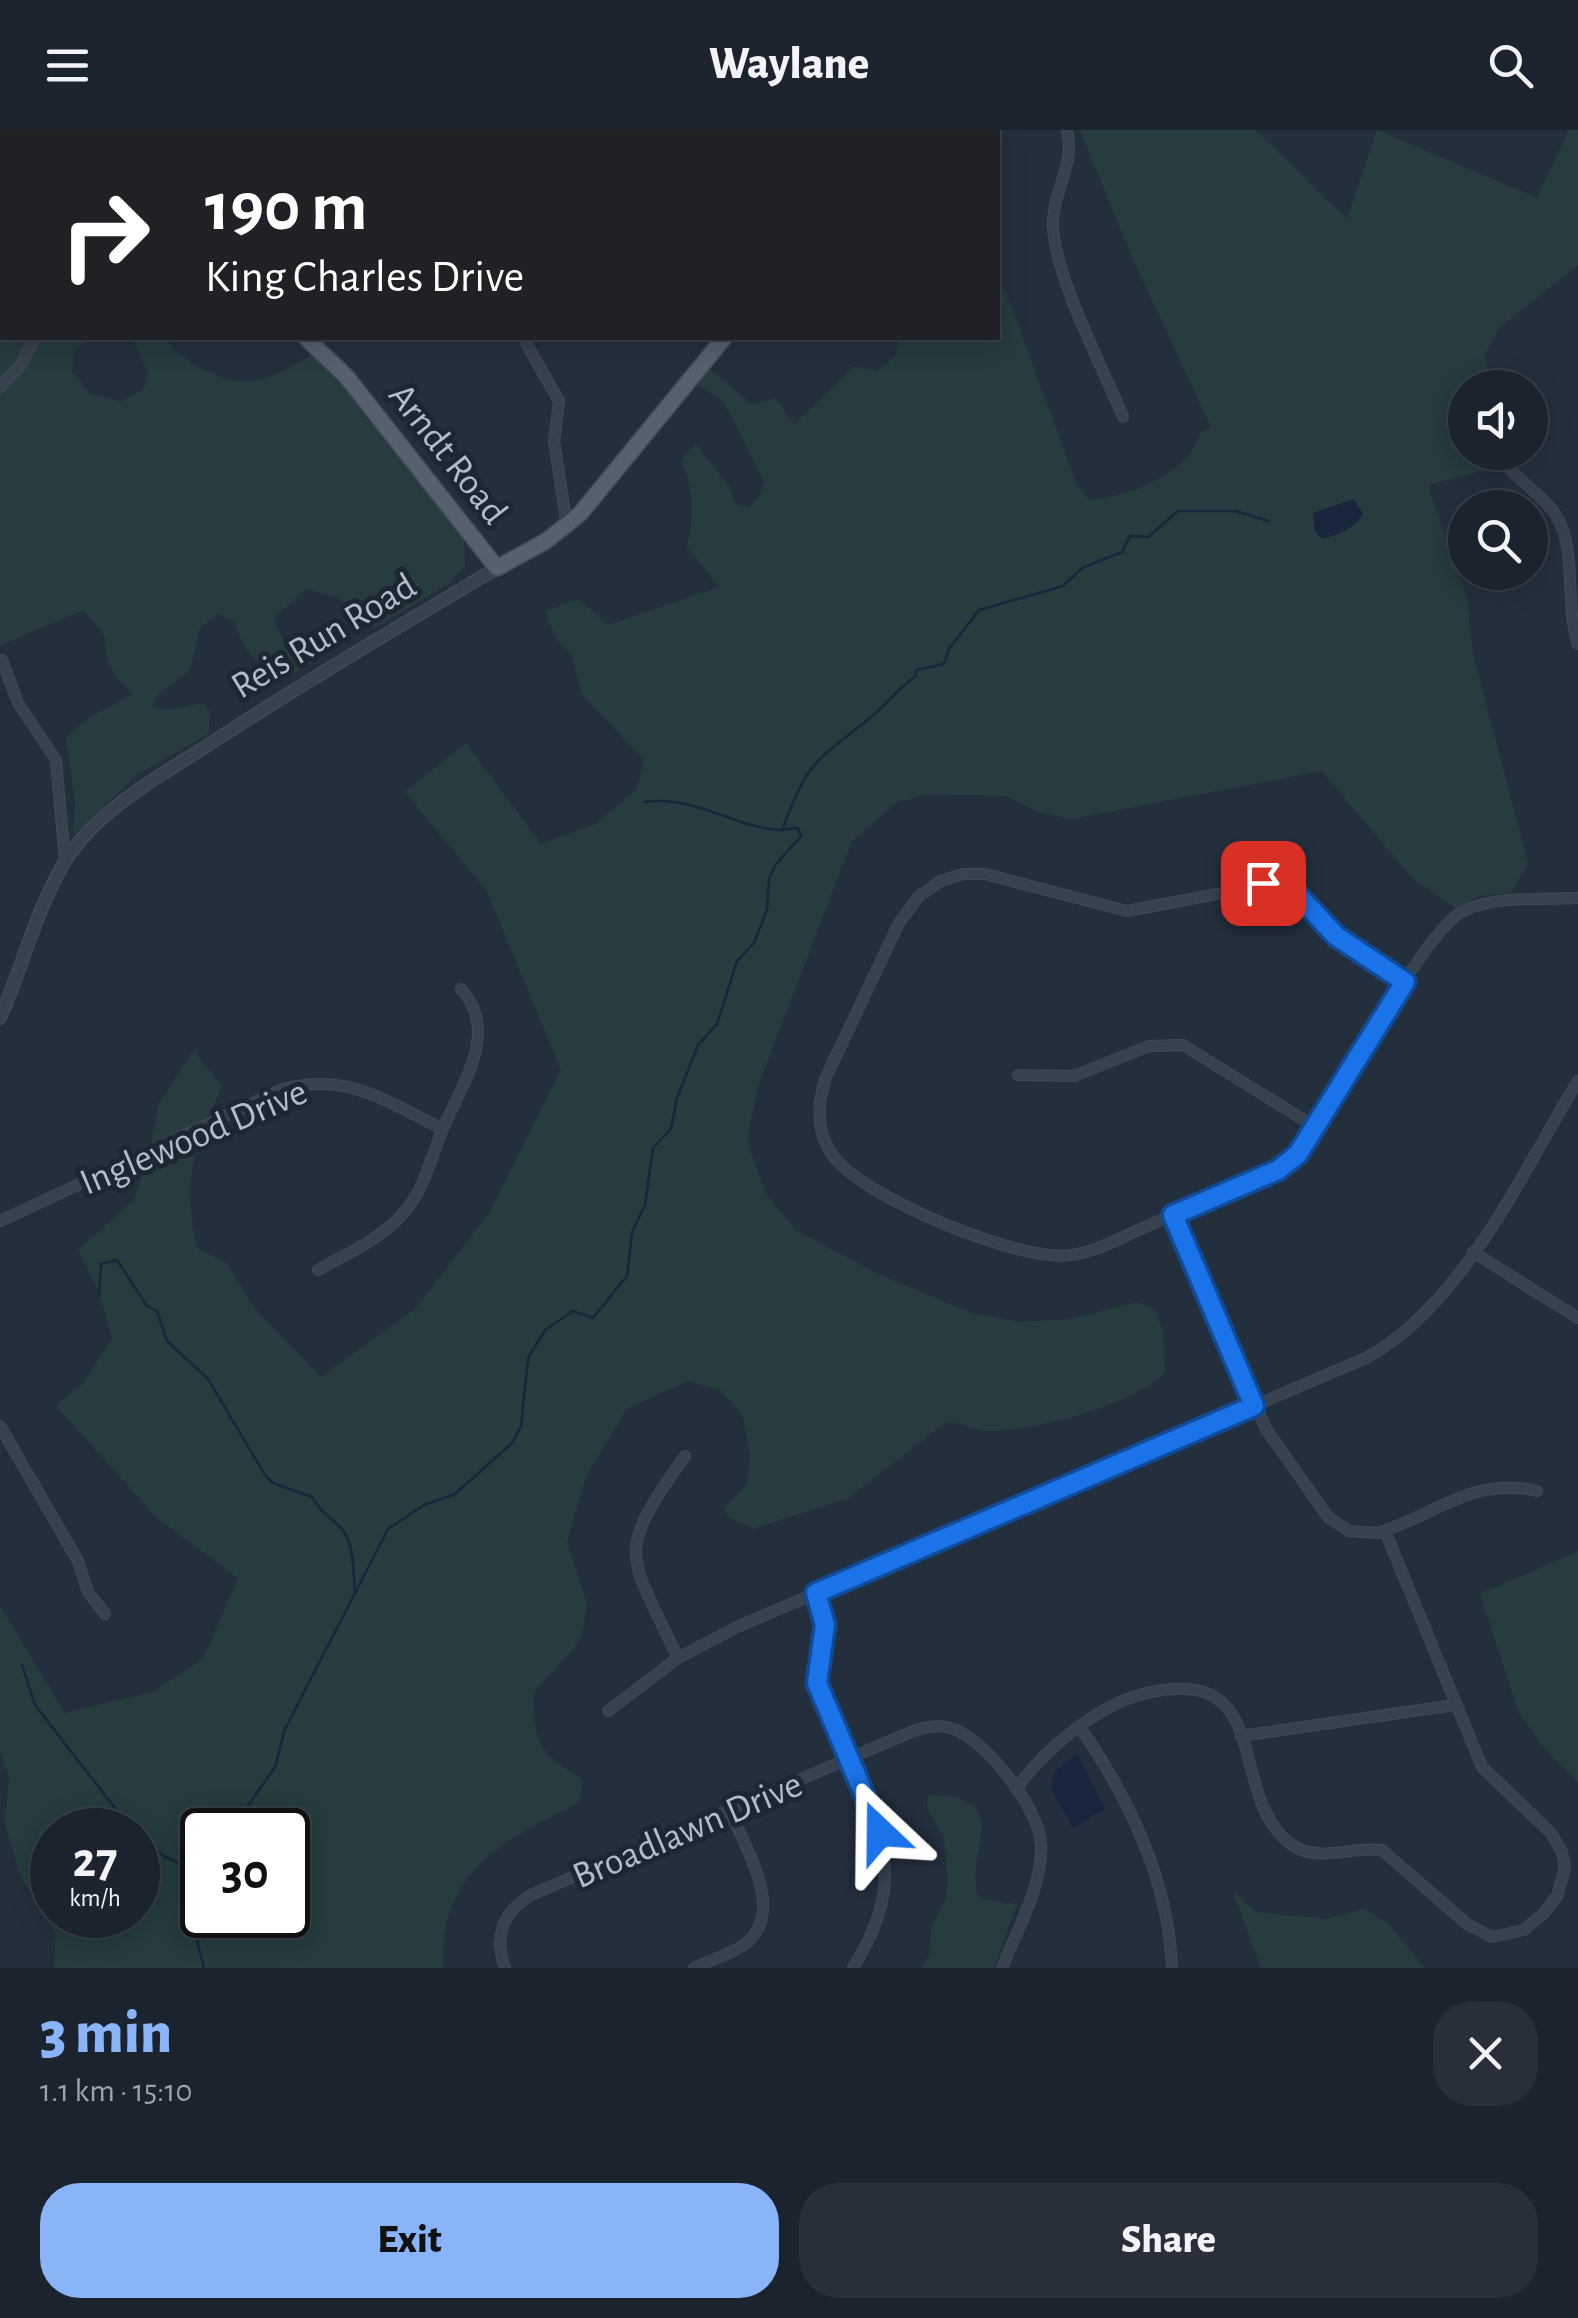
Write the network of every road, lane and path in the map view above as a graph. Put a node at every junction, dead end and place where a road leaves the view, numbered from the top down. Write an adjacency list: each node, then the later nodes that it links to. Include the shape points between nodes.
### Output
1 (1068, 130): 7 (street, via 1070,151 1054,209 1056,248)
2 (34, 340): 6 (street)
3 (312, 340): 11 (main road, Arndt Road)
4 (722, 340): 9 (main road, Reis Run Road)
5 (526, 343): 9 (street, via 559,401 554,441)
6 (0, 387)
7 (1123, 417)
8 (1511, 470): 10 (street)
9 (567, 526): 11 (main road, Reis Run Road)
10 (1573, 542): 12 (street, via 1569,599)
11 (497, 568): 14 (street, Reis Run Road, via 124,800)
12 (1578, 644)
13 (2, 660): 14 (street, via 18,703 56,760)
14 (65, 861): 18 (street, Reis Run Road)
15 (1578, 898): 16 (street, via 1492,903 1461,912)
16 (1405, 982): 21 (street); 23 (street, via 1336,936 1296,893 1275,883 1126,911 975,874 952,876 919,896 899,923 822,1089 820,1118 833,1156 857,1178 966,1233 1040,1254 1078,1254)
17 (460, 990): 22 (street, via 476,1005 479,1026 468,1081)
18 (0, 1018)
19 (1018, 1075): 21 (street, via 1086,1073 1169,1043 1199,1054)
20 (1578, 1081): 25 (street)
21 (1316, 1127): 23 (street, via 1278,1170)
22 (443, 1129): 24 (street, Inglewood Drive, via 352,1086 315,1080 282,1089); 26 (street, via 407,1209 384,1232)
23 (1173, 1215): 28 (street)
24 (0, 1221)
25 (1473, 1252): 27 (street); 28 (street, via 1440,1299 1396,1340)
26 (318, 1270)
27 (1578, 1318)
28 (1254, 1406): 32 (street, via 1328,1517 1350,1531); 33 (street)
29 (0, 1426): 34 (street)
30 (685, 1456): 35 (street, via 641,1518 633,1548)
31 (1537, 1491): 32 (street, via 1511,1485 1478,1490)
32 (1385, 1531): 36 (street)
33 (816, 1593): 35 (street); 40 (street, via 825,1625 817,1683)
34 (105, 1614)
35 (678, 1658): 37 (street)
36 (1456, 1705): 39 (street); 39 (street, via 1486,1774 1550,1833 1564,1862 1561,1886 1544,1913 1502,1937 1474,1930 1389,1852 1317,1854 1293,1846 1272,1820)
37 (608, 1711)
38 (1080, 1729): 39 (street, via 1132,1698 1187,1688 1220,1700); 41 (street); 47 (street, via 1129,1807 1153,1868)
39 (1241, 1736)
40 (848, 1760): 41 (street, Broadlawn Drive, via 922,1728 946,1726 976,1744); 42 (street, Broadlawn Drive); 45 (street, via 880,1832 886,1873 882,1912)
41 (1016, 1789): 46 (street, via 1036,1820 1041,1847 1037,1878)
42 (730, 1811): 43 (street, Broadlawn Drive, via 518,1903 499,1938); 44 (street, via 764,1897 763,1917 744,1944)
43 (505, 1968)
44 (694, 1968)
45 (852, 1968)
46 (1002, 1968)
47 (1172, 1968)

